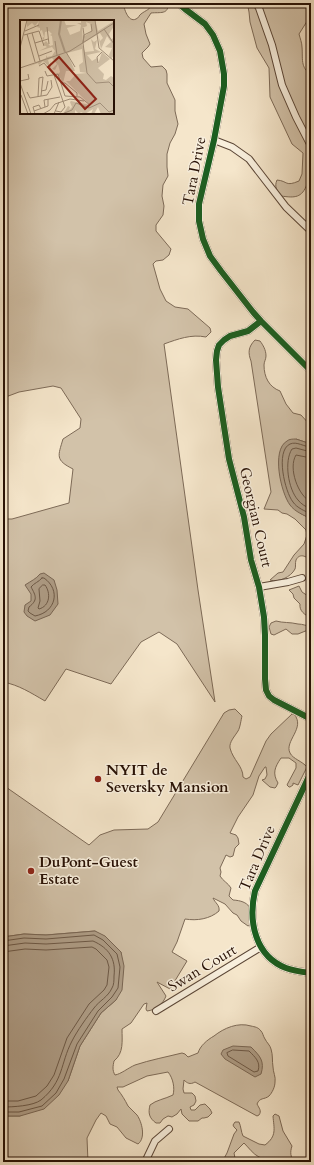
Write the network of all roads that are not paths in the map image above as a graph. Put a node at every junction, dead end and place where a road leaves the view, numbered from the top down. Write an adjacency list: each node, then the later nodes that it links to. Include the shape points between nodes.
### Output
1 (178, 3): 3 (street, Tara Drive, via 209,29 222,59 224,86)
2 (256, 3): 4 (street, via 272,45 282,84)
3 (214, 140): 5 (street, via 232,147 249,159 286,207); 6 (street, Tara Drive, via 199,204 203,239 220,271)
4 (311, 146)
5 (311, 231)
6 (261, 321): 7 (street, Tara Drive); 9 (street, Georgian Court, via 248,331 234,334 224,340 217,351 216,360 229,459)
7 (311, 371)
8 (302, 578): 9 (street)
9 (259, 588): 10 (street, Georgian Court, via 264,617 266,690 274,700)
10 (311, 719)
11 (311, 772): 12 (street, Tara Drive, via 255,891 252,918)
12 (261, 947): 13 (street, Tara Drive, via 273,961 287,968); 14 (street, Swan Court)
13 (311, 973)
14 (156, 1011)
15 (169, 1129): 16 (street, via 155,1141)
16 (145, 1162)

